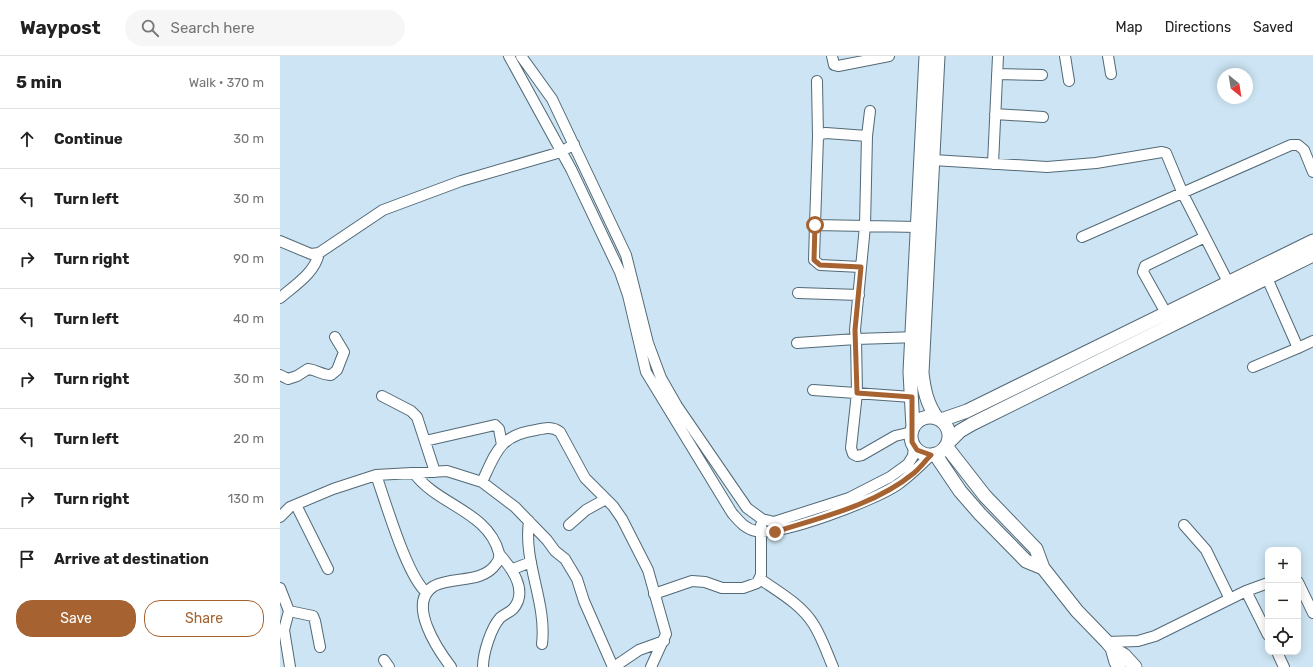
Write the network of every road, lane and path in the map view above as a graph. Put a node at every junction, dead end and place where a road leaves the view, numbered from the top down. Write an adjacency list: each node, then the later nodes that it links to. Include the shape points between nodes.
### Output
1 (509, 56): 22 (street)
2 (521, 56): 21 (street, via 552,99)
3 (832, 56): 10 (street, via 834,65 838,66)
4 (926, 56): 30 (main road)
5 (938, 56): 24 (main road)
6 (998, 56): 11 (street)
7 (1065, 56): 15 (street)
8 (1108, 56): 12 (street)
9 (883, 57): 10 (street)
10 (867, 58)
11 (997, 74): 13 (street); 17 (street)
12 (1111, 74)
13 (1042, 75)
14 (817, 81): 20 (street)
15 (1069, 81)
16 (870, 111): 19 (street)
17 (995, 114): 18 (street); 25 (street)
18 (1043, 117)
19 (867, 136): 20 (street, via 826,133); 29 (street)
20 (818, 138): 28 (street)
21 (574, 144): 22 (street); 69 (street, via 626,255 648,343 661,378 677,406 747,508)
22 (561, 152): 35 (street, via 461,181 383,210); 73 (street, via 620,272 646,372 732,513 743,526)
23 (1310, 158): 26 (street); 27 (street, via 1298,145 1290,145)
24 (933, 160): 25 (street); 45 (main road)
25 (993, 164): 27 (street, via 1047,167 1096,163 1162,152 1169,157)
26 (1313, 172)
27 (1182, 194): 31 (street); 32 (street)
28 (815, 225): 29 (street); 37 (street, via 816,263)
29 (865, 226): 30 (street); 37 (street)
30 (918, 227): 45 (main road)
31 (1082, 237)
32 (1205, 237): 39 (street); 43 (street, via 1145,266 1143,272)
33 (1313, 241): 39 (main road)
34 (280, 242): 35 (street, via 311,254)
35 (320, 253): 42 (street, via 318,261 309,272)
36 (1313, 255): 38 (main road)
37 (861, 267): 41 (street)
38 (1266, 278): 49 (street); 61 (main road, via 972,424)
39 (1228, 282): 43 (main road)
40 (798, 293): 41 (street)
41 (858, 295): 46 (street)
42 (280, 298)
43 (1166, 313): 56 (main road, via 967,412)
44 (335, 337): 51 (street, via 344,352 337,370 331,375 308,369 288,379)
45 (918, 337): 46 (street); 55 (main road, via 910,372); 56 (main road, via 924,388 930,407)
46 (856, 339): 48 (street); 53 (street)
47 (1313, 341): 49 (street)
48 (797, 343)
49 (1298, 348): 50 (street)
50 (1253, 367)
51 (280, 375)
52 (813, 390): 53 (street)
53 (857, 393): 55 (street); 57 (street, via 851,448 853,454 862,455 895,436)
54 (382, 396): 58 (street, via 414,414)
55 (912, 397): 57 (main road)
56 (939, 419): 57 (main road, via 923,418); 61 (main road, via 949,433)
57 (912, 430): 60 (main road)
58 (425, 441): 59 (street, via 495,425 499,429); 62 (street)
59 (502, 445): 65 (street, via 495,453); 66 (street, via 522,432 556,429 585,478)
60 (914, 446): 61 (main road, via 921,452); 69 (street, via 913,456 908,464 890,477 849,498 774,522)
61 (940, 449): 73 (street, via 895,486 853,507 775,532); 76 (main road, via 1036,549); 76 (main road, via 960,491 1026,561)
62 (435, 472): 63 (street); 65 (street, via 447,471)
63 (414, 473): 64 (street); 74 (street, via 442,499 464,509 476,518 494,540)
64 (376, 475): 67 (street, via 333,488); 84 (street, via 407,561 420,587)
65 (482, 482): 70 (street)
66 (606, 499): 72 (street, via 586,510); 85 (street, via 632,536 648,570)
67 (296, 505): 68 (street); 77 (street)
68 (280, 517)
69 (762, 520): 73 (street)
70 (529, 521): 75 (street, via 528,545); 98 (street, via 565,559 577,579)
71 (1184, 525): 86 (street, via 1206,550)
72 (570, 526)
73 (760, 532): 79 (street)
74 (499, 554): 78 (street); 84 (street, via 499,559 488,572 434,586)
75 (531, 562): 78 (street); 91 (street, via 542,613)
76 (1043, 568): 92 (main road, via 1077,611)
77 (328, 569)
78 (513, 569): 97 (street, via 518,596 512,610 497,621 484,654)
79 (761, 574): 85 (street, via 750,586 743,588 722,588 692,581); 100 (street, via 804,612 813,624)
80 (1298, 583): 88 (street)
81 (1265, 584): 83 (street)
82 (280, 588): 87 (street)
83 (1246, 591): 86 (street); 89 (street)
84 (427, 593): 96 (street, via 422,606 423,613 435,644)
85 (654, 594): 90 (street, via 666,634)
86 (1230, 599): 92 (street, via 1155,636)
87 (289, 611): 93 (street, via 312,616); 95 (street, via 284,630)
88 (1313, 613)
89 (1265, 629)
90 (664, 641): 98 (street, via 639,650); 99 (street)
91 (542, 644)
92 (1109, 645): 101 (main road); 102 (main road)
93 (320, 647)
94 (1278, 655): 103 (street)
95 (290, 667)
96 (451, 667)
97 (483, 667)
98 (613, 667)
99 (651, 667)
100 (833, 667)
101 (1119, 667)
102 (1135, 667)
103 (1284, 667)

